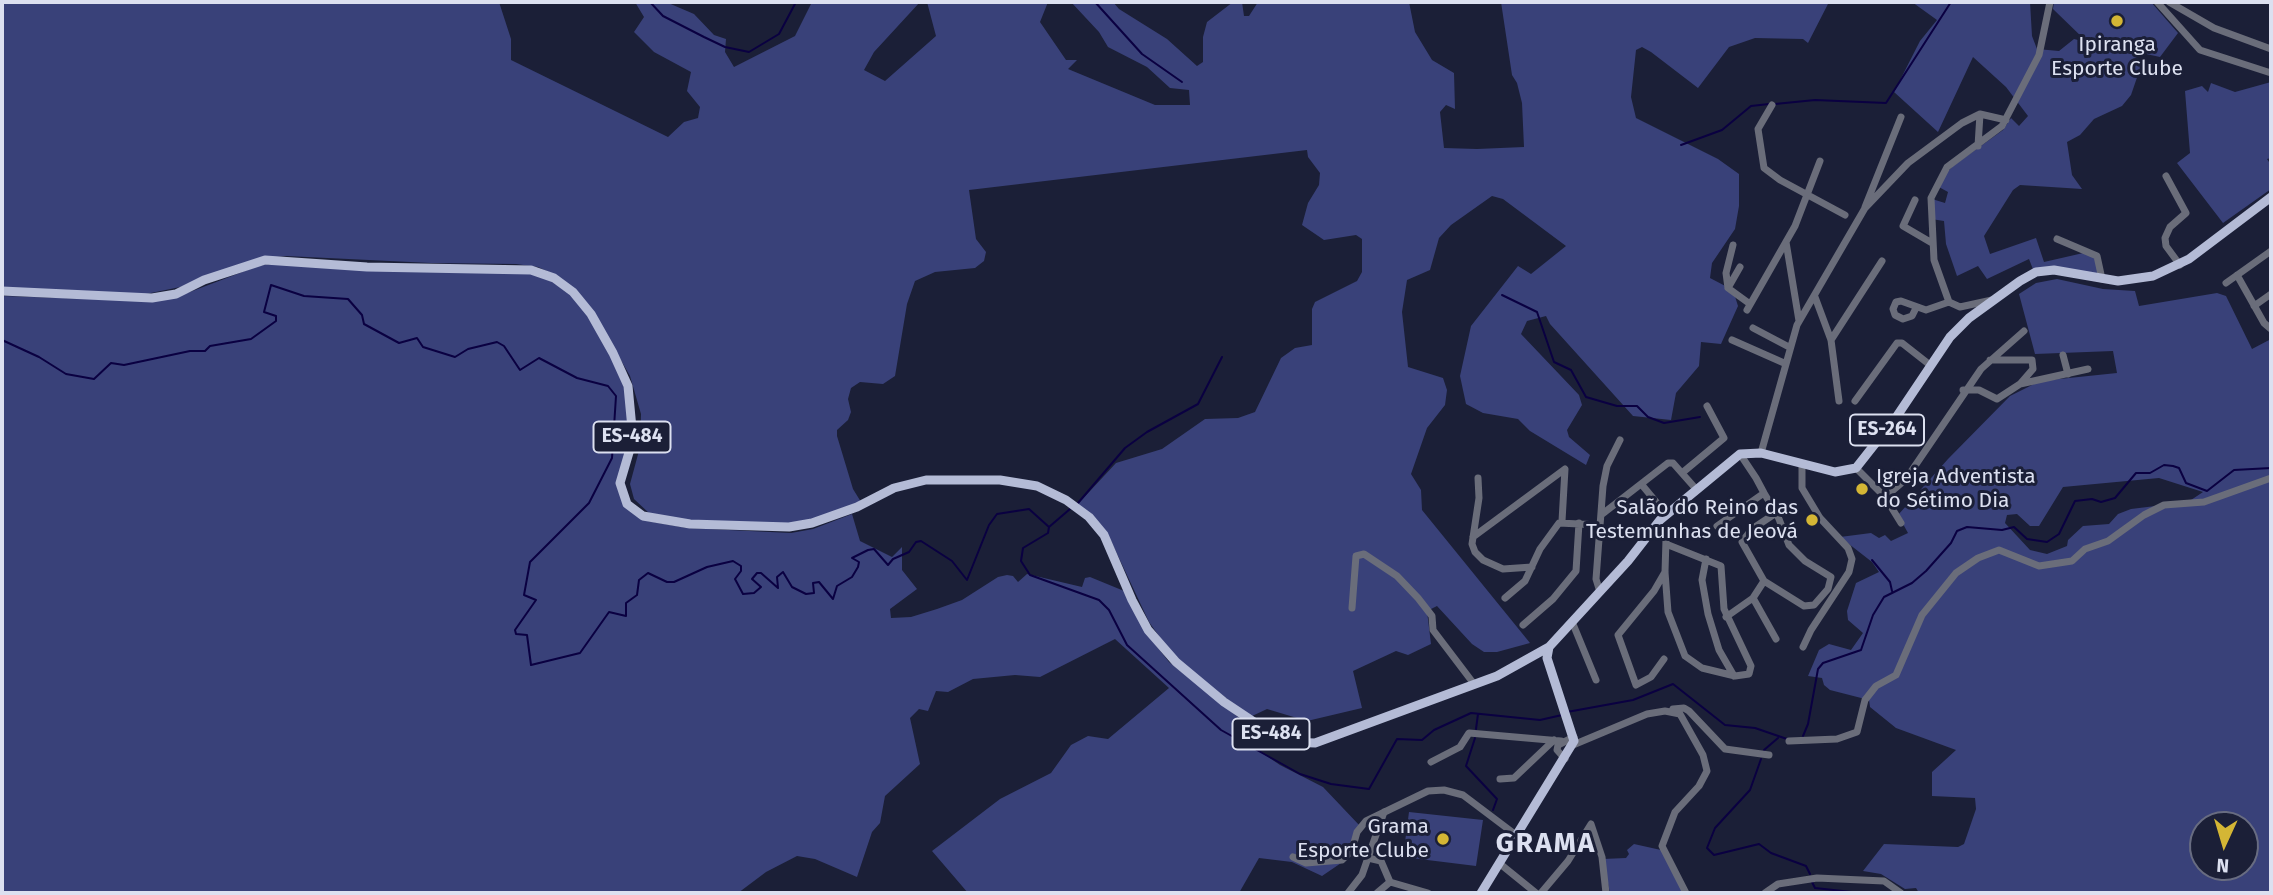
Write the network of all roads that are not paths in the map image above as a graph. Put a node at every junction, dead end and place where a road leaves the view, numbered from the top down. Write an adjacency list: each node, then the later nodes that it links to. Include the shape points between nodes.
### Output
1 (2050, 2): 9 (street, via 2039,55)
2 (2157, 2): 5 (street, via 2200,50)
3 (2168, 2): 4 (street, via 2226,34)
4 (2271, 50)
5 (2271, 73)
6 (1772, 105): 13 (street, via 1758,129 1763,167)
7 (1980, 114): 9 (street); 10 (street); 16 (street, via 1917,155)
8 (1901, 117): 16 (street)
9 (2006, 120): 10 (street)
10 (1978, 146): 20 (street, via 1953,162 1937,182 1930,206)
11 (1821, 161): 13 (street)
12 (2166, 176): 24 (street, via 2186,213 2165,238)
13 (1807, 194): 17 (street); 19 (street)
14 (2271, 197): 24 (main road, ES-264)
15 (1915, 200): 20 (street, via 1903,226)
16 (1865, 208): 32 (street)
17 (1845, 215)
18 (2057, 239): 27 (street, via 2096,256)
19 (1786, 242): 29 (street, via 1749,307); 37 (street)
20 (1932, 243): 34 (street)
21 (1733, 245): 29 (street, via 1726,273)
22 (2271, 251): 26 (street)
23 (1882, 261): 42 (street)
24 (2180, 265): 27 (main road, ES-264, via 2134,281)
25 (1740, 267): 29 (street)
26 (2237, 275): 28 (street); 35 (street)
27 (2102, 279): 33 (main road, ES-264, via 2067,271 2039,271)
28 (2226, 283)
29 (1728, 288)
30 (2, 291): 95 (main road, ES-484, via 152,299 265,260 531,270 554,278 573,292 613,353 628,386 633,439 620,483 627,504 643,516 690,524 789,527 812,523 894,488 926,480 1000,480 1037,486 1066,500 1104,535 1149,630 1176,662 1278,738 1300,744 1330,740)
31 (2271, 294): 35 (street)
32 (1815, 297): 37 (street); 42 (street)
33 (1992, 300): 34 (street, via 1964,306); 47 (main road, ES-264, via 1959,326)
34 (1949, 302): 36 (street)
35 (2254, 306): 39 (street)
36 (1916, 308)
37 (1799, 322): 43 (street)
38 (1753, 328): 43 (street)
39 (2271, 329)
40 (2024, 331): 45 (street)
41 (1732, 340): 46 (street)
42 (1831, 340): 52 (street)
43 (1789, 347): 46 (street)
44 (2063, 355): 49 (street)
45 (1988, 360): 50 (street, via 2032,360 2034,369); 51 (street)
46 (1784, 363): 56 (street)
47 (1930, 365): 53 (street, via 1897,343); 59 (main road, ES-264)
48 (2088, 369): 49 (street)
49 (2068, 374): 50 (street)
50 (2021, 384): 51 (street, via 1997,399 1979,390)
51 (1963, 390): 66 (street, via 1906,479)
52 (1839, 401)
53 (1855, 401)
54 (1707, 406): 60 (street, via 1724,438)
55 (1620, 440): 68 (street, via 1605,472)
56 (1760, 453): 57 (main road, ES-264); 58 (main road, ES-264)
57 (1740, 454): 64 (main road); 65 (street)
58 (1802, 465): 59 (main road, ES-264, via 1841,472); 91 (street, via 1802,488 1852,559 1849,572)
59 (1856, 468): 66 (street)
60 (1682, 473): 63 (street, via 1668,463); 64 (street)
61 (1478, 478): 76 (street)
62 (2271, 478): 99 (street, via 2204,502 2164,505 2072,561 2038,566 1999,550 1978,558 1956,573 1922,615 1896,675 1876,685 1865,701 1857,732 1837,739)
63 (1642, 485): 68 (street); 69 (street)
64 (1696, 489): 69 (main road)
65 (1764, 493): 67 (street); 75 (street)
66 (1885, 498): 72 (street)
67 (1776, 513): 81 (street, via 1742,539); 81 (street, via 1793,551 1831,579 1829,589 1815,604 1804,606)
68 (1601, 515): 73 (street)
69 (1667, 515): 74 (main road)
70 (1562, 521): 71 (street); 76 (street, via 1565,469); 79 (street)
71 (1579, 523): 73 (street); 88 (street, via 1576,571)
72 (1900, 523)
73 (1600, 525): 82 (street, via 1596,584)
74 (1656, 526): 77 (street); 82 (main road)
75 (1717, 526)
76 (1473, 537): 79 (street, via 1475,552 1492,565 1503,569)
77 (1666, 544): 78 (street); 80 (street)
78 (1706, 559): 86 (street, via 1721,566); 93 (street, via 1702,580 1708,614 1719,650)
79 (1532, 566): 83 (street, via 1525,581)
80 (1665, 572): 92 (street, via 1618,635 1636,685 1651,677); 93 (street, via 1668,612 1687,658 1697,667)
81 (1764, 580): 84 (street)
82 (1601, 592): 87 (main road)
83 (1505, 598)
84 (1753, 598): 86 (street); 89 (street)
85 (1352, 608): 95 (street, via 1356,556 1364,554 1418,598 1432,616 1433,630)
86 (1726, 617): 93 (street, via 1752,669)
87 (1573, 624): 90 (main road); 94 (street)
88 (1523, 625)
89 (1776, 639)
90 (1549, 647): 95 (main road, ES-484); 98 (main road, via 1547,658)
91 (1803, 647)
92 (1664, 659)
93 (1737, 676)
94 (1596, 680)
95 (1474, 684)
96 (1668, 711): 98 (street, via 1637,717); 100 (street, via 1686,709 1725,749); 116 (street, via 1680,714 1687,724 1707,771 1675,812 1663,850)
97 (1558, 740): 98 (street); 101 (street, via 1556,748); 102 (street, via 1469,733 1460,747); 103 (street, via 1513,779)
98 (1573, 741): 101 (main road)
99 (1789, 741)
100 (1769, 755)
101 (1565, 759): 105 (main road)
102 (1431, 762)
103 (1500, 779)
104 (1384, 812): 105 (street, via 1428,791 1444,789 1463,794); 106 (street, via 1366,821 1342,860 1306,863); 107 (street)
105 (1516, 835): 108 (main road)
106 (1293, 857)
107 (1368, 858): 109 (street, via 1381,861); 110 (street, via 1363,875)
108 (1499, 863): 113 (main road); 114 (street)
109 (1390, 882): 111 (street); 112 (street)
110 (1348, 893)
111 (1377, 893)
112 (1428, 893)
113 (1481, 893)
114 (1539, 893): 115 (street, via 1568,861 1591,824 1602,857)
115 (1606, 893)
116 (1686, 893)
117 (1765, 893): 118 (street, via 1778,884 1817,878 1884,881)
118 (1901, 893)

